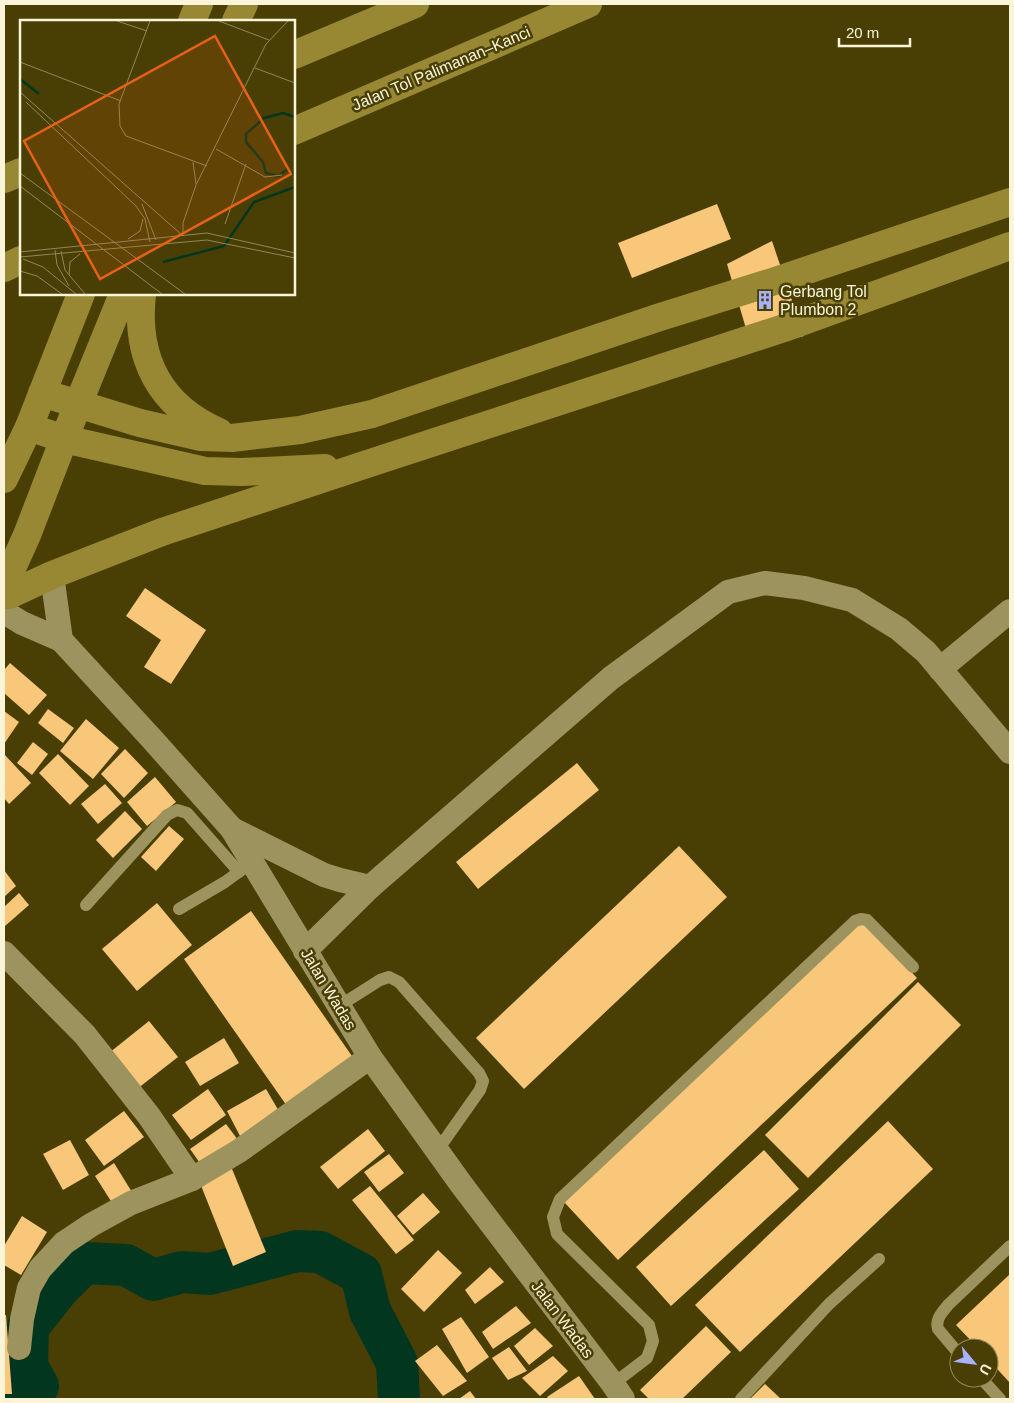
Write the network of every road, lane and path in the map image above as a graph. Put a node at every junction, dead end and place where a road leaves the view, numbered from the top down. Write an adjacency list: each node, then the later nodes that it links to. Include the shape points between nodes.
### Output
1 (199, 4): 5 (highway)
2 (244, 4): 6 (highway)
3 (415, 4): 7 (highway)
4 (588, 4): 8 (highway, Jalan Tol Palimanan–Kanci)
5 (192, 20)
6 (236, 20)
7 (295, 55)
8 (295, 131)
9 (20, 172): 10 (highway)
10 (4, 179)
11 (1010, 202): 21 (highway, via 372,414 300,430)
12 (1010, 246): 23 (highway, via 784,328)
13 (20, 260): 14 (highway)
14 (4, 268)
15 (81, 295): 18 (highway)
16 (123, 295): 19 (highway)
17 (142, 295): 21 (highway, via 141,326 146,352 162,389 194,419)
18 (42, 393): 19 (highway); 20 (highway)
19 (78, 404): 21 (highway, via 201,437); 22 (highway)
20 (29, 428): 22 (highway); 24 (highway)
21 (232, 438)
22 (64, 439): 23 (highway, via 205,471); 26 (highway)
23 (364, 465): 25 (highway, via 162,532)
24 (4, 480)
25 (52, 575): 27 (highway); 30 (street)
26 (4, 586)
27 (4, 595)
28 (1010, 611): 31 (street)
29 (4, 612): 30 (street, Jalan Wadas)
30 (60, 640): 33 (street, Jalan Wadas)
31 (940, 669): 32 (street); 35 (street, via 899,629 852,600 804,588 765,583 728,592 610,678)
32 (1010, 752)
33 (232, 829): 34 (street, Jalan Wadas); 35 (street, via 324,875)
34 (246, 867): 36 (lane, via 186,813 177,810 167,815); 37 (lane); 38 (street, Jalan Wadas)
35 (370, 886): 38 (street)
36 (86, 905)
37 (179, 909)
38 (306, 950): 41 (street, Jalan Wadas)
39 (4, 953): 44 (street, via 85,1035 150,1116)
40 (913, 967): 50 (lane, via 867,920 855,920 560,1200 553,1217 557,1234 649,1325 653,1341 647,1358)
41 (339, 1006): 42 (street, Jalan Wadas); 43 (lane, via 389,977 399,982 479,1073 483,1081 480,1090)
42 (370, 1057): 43 (street, Jalan Wadas); 44 (street, via 239,1151)
43 (437, 1151): 50 (street, Jalan Wadas)
44 (192, 1179): 48 (street, via 131,1204 64,1243 40,1269 29,1288)
45 (1010, 1248): 47 (lane, via 940,1315 938,1330)
46 (878, 1259): 51 (lane, via 830,1304)
47 (949, 1343)
48 (19, 1348)
49 (990, 1388): 52 (lane)
50 (618, 1391)
51 (741, 1399)
52 (1000, 1399)

